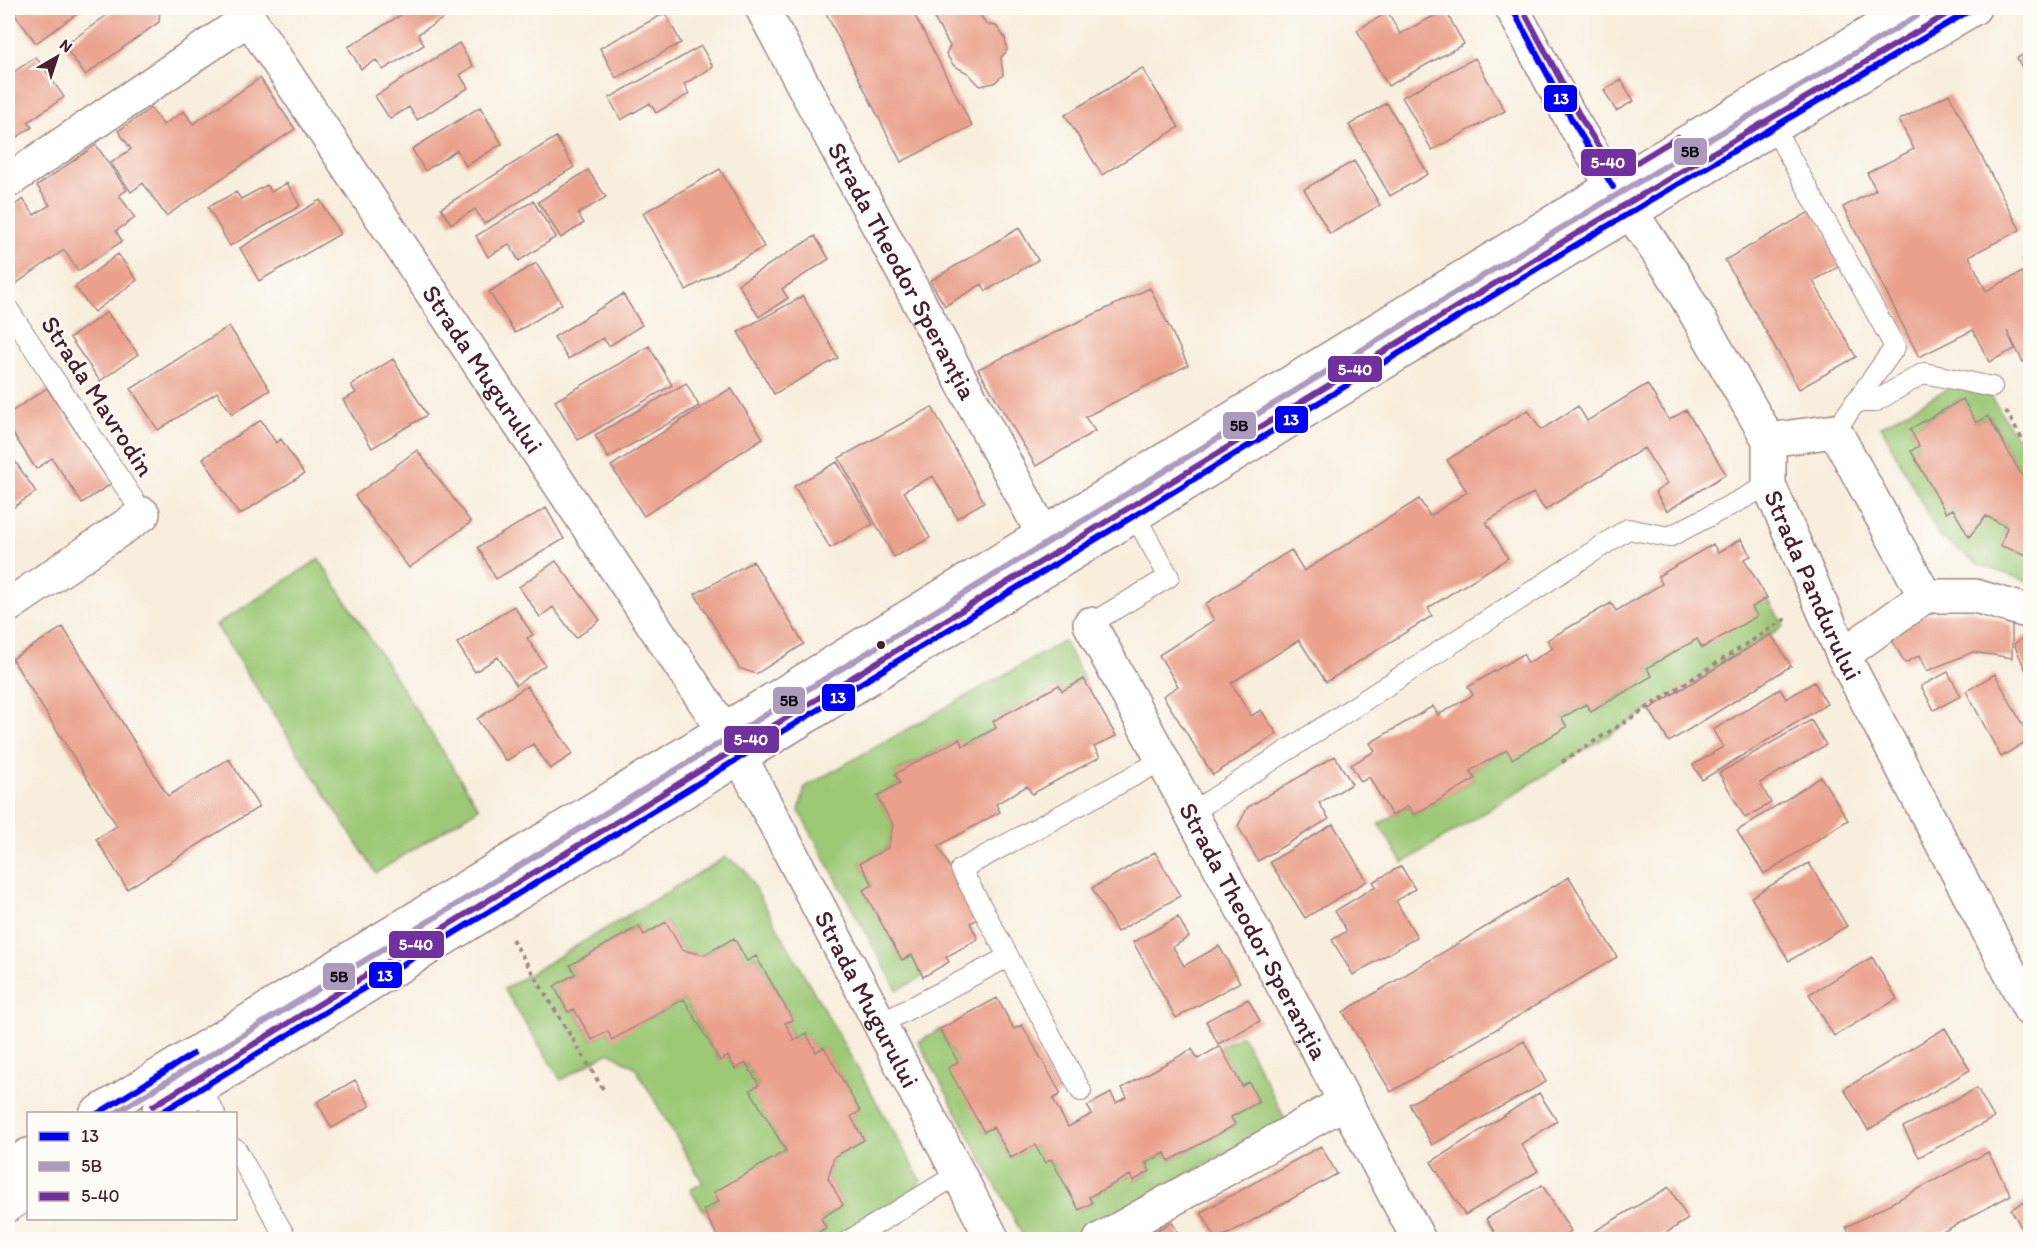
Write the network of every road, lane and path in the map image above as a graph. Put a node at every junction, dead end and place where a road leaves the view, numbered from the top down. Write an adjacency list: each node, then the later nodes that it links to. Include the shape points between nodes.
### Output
1 (762, 8): 18 (street, Strada Theodor Speranția)
2 (1512, 8): 8 (street, via 1573,122)
3 (1912, 8): 8 (street)
4 (1974, 8): 6 (street)
5 (246, 13): 7 (street); 25 (street, Strada Mugurului)
6 (1773, 126): 8 (street); 11 (lane, via 1894,347)
7 (8, 181)
8 (1621, 200): 13 (street, via 1673,274); 17 (street); 18 (street)
9 (8, 309): 16 (lane, Strada Mavrodin)
10 (1992, 387): 11 (lane, via 1924,374 1874,402); 14 (path)
11 (1855, 402): 12 (lane)
12 (1835, 431): 13 (street); 19 (street)
13 (1769, 440): 15 (street, Strada Pandurului)
14 (2031, 449)
15 (1769, 485): 20 (street, Strada Pandurului); 29 (lane, via 1669,537 1628,529)
16 (143, 514): 21 (street)
17 (1134, 514): 23 (lane, via 1169,577); 26 (street)
18 (1043, 534): 25 (street)
19 (1925, 596): 22 (street, via 1975,596); 24 (street)
20 (1818, 598): 24 (street, Strada Pandurului); 28 (path)
21 (8, 606)
22 (2031, 612)
23 (1090, 624): 27 (street, Strada Theodor Speranția)
24 (1843, 655): 32 (street, Strada Pandurului)
25 (723, 729): 38 (street)
26 (741, 758): 33 (street, Strada Mugurului); 36 (street)
27 (1163, 760): 29 (street, Strada Theodor Speranția); 31 (lane, via 961,869)
28 (1562, 762)
29 (1191, 813): 37 (street, Strada Theodor Speranția)
30 (507, 931): 34 (path)
31 (1008, 957): 33 (lane); 35 (lane)
32 (2031, 1010)
33 (880, 1024): 43 (street, Strada Mugurului)
34 (603, 1089)
35 (1081, 1091)
36 (207, 1101): 39 (street)
37 (1345, 1102): 49 (street); 50 (street, Strada Theodor Speranția)
38 (98, 1112)
39 (162, 1112)
40 (237, 1151): 46 (lane)
41 (27, 1156): 42 (street)
42 (8, 1169)
43 (958, 1173): 47 (lane); 48 (street, Strada Mugurului)
44 (27, 1192): 45 (street)
45 (8, 1205)
46 (287, 1239)
47 (850, 1239)
48 (993, 1239)
49 (1100, 1239)
50 (1419, 1239)

